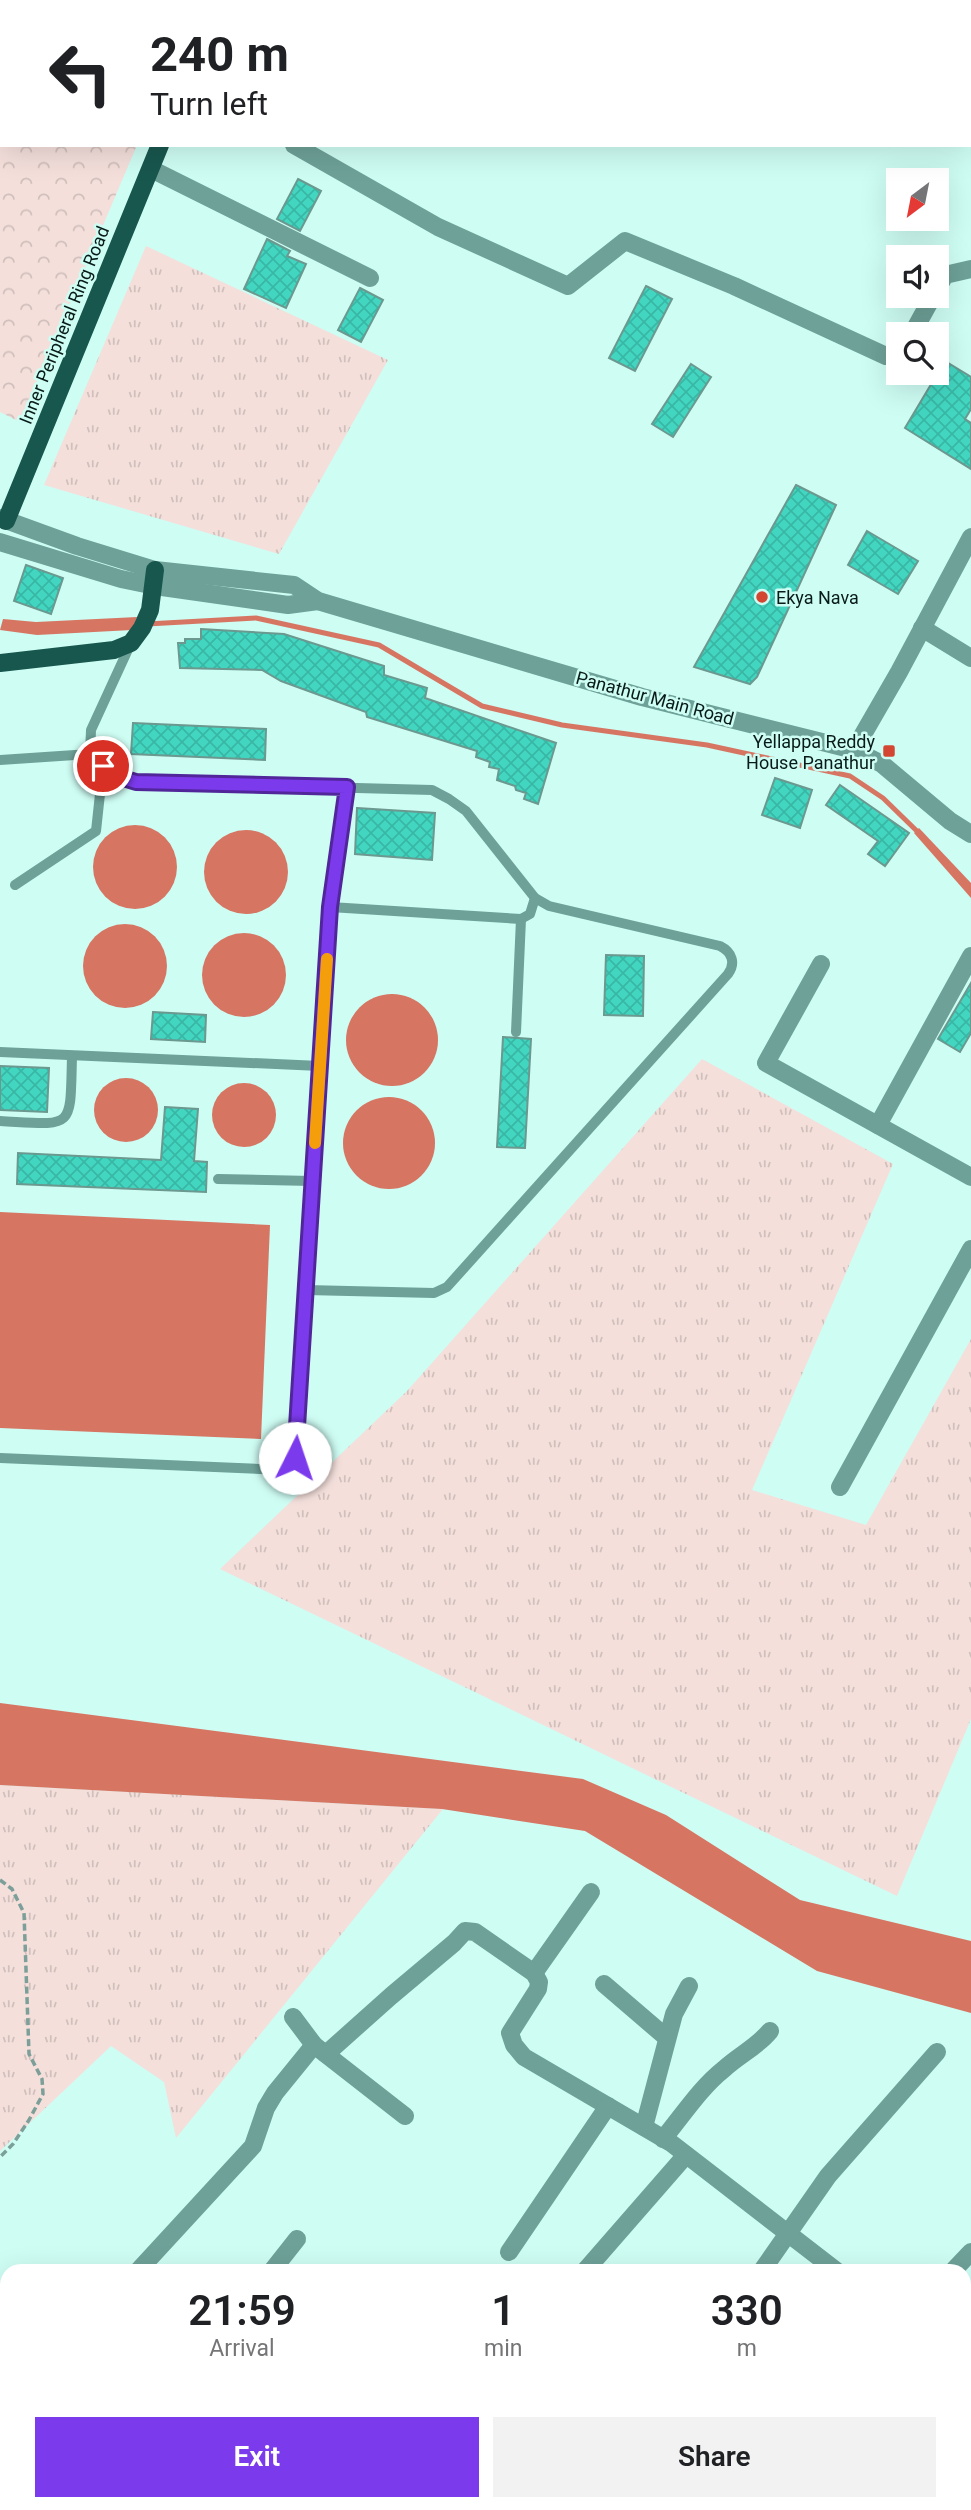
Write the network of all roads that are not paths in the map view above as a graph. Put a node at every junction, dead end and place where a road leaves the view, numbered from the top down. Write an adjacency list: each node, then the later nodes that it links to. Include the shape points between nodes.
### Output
1 (159, 147): 3 (main road, Inner Peripheral Ring Road)
2 (298, 147): 7 (street, via 438,227 568,286 625,241)
3 (151, 169): 6 (street); 8 (main road, Inner Peripheral Ring Road)
4 (971, 269): 5 (street)
5 (949, 274)
6 (370, 278)
7 (886, 356)
8 (3, 519): 11 (street, Panathur Main Road)
9 (971, 537): 12 (street)
10 (0, 542): 11 (street, Panathur Main Road, via 121,579)
11 (155, 578): 13 (main road, via 150,610); 16 (street, Panathur Main Road, via 288,605 318,601 642,697)
12 (922, 628): 14 (street); 16 (street)
13 (131, 643): 15 (main road, via 114,650); 17 (lane, via 92,730)
14 (971, 658)
15 (0, 663)
16 (854, 750): 21 (street, Panathur Main Road, via 882,764)
17 (90, 754): 18 (lane); 19 (lane)
18 (0, 760)
19 (103, 766): 20 (lane, via 110,774 136,782); 22 (lane, via 96,831)
20 (347, 787): 23 (lane, via 432,790 449,799 466,811); 24 (lane)
21 (971, 834)
22 (15, 884)
23 (536, 898): 25 (lane, via 530,915); 38 (lane, via 573,913 720,946 730,953 731,970 447,1287 434,1293)
24 (330, 907): 25 (lane); 31 (lane)
25 (521, 919): 28 (lane)
26 (971, 956): 33 (street)
27 (821, 964): 33 (street, via 766,1063)
28 (516, 1032)
29 (0, 1052): 30 (lane)
30 (72, 1056): 31 (lane); 32 (lane, via 71,1108 65,1119 53,1124)
31 (320, 1066): 36 (lane)
32 (0, 1121)
33 (878, 1125): 34 (street)
34 (971, 1177)
35 (218, 1179): 36 (lane)
36 (313, 1181): 38 (lane)
37 (971, 1249): 40 (street)
38 (306, 1290): 39 (lane, via 295,1458 283,1470)
39 (0, 1458)
40 (839, 1487)
41 (591, 1892): 42 (street)
42 (534, 1973): 48 (street, via 475,1932 465,1931); 50 (street, via 538,1989 510,2033 514,2045 524,2057)
43 (604, 1984): 47 (street)
44 (689, 1986): 47 (street)
45 (293, 2017): 48 (street)
46 (770, 2031): 53 (street, via 704,2088)
47 (667, 2038): 52 (street)
48 (320, 2050): 51 (street); 58 (street, via 275,2092 253,2146)
49 (937, 2052): 55 (street, via 828,2176)
50 (608, 2106): 52 (street); 57 (street)
51 (405, 2116)
52 (644, 2127): 53 (street)
53 (663, 2139): 54 (street)
54 (686, 2155): 55 (street); 60 (street)
55 (789, 2231): 61 (street); 62 (street)
56 (297, 2239): 59 (street)
57 (509, 2252)
58 (144, 2264)
59 (277, 2264)
60 (591, 2264)
61 (766, 2264)
62 (828, 2264)

